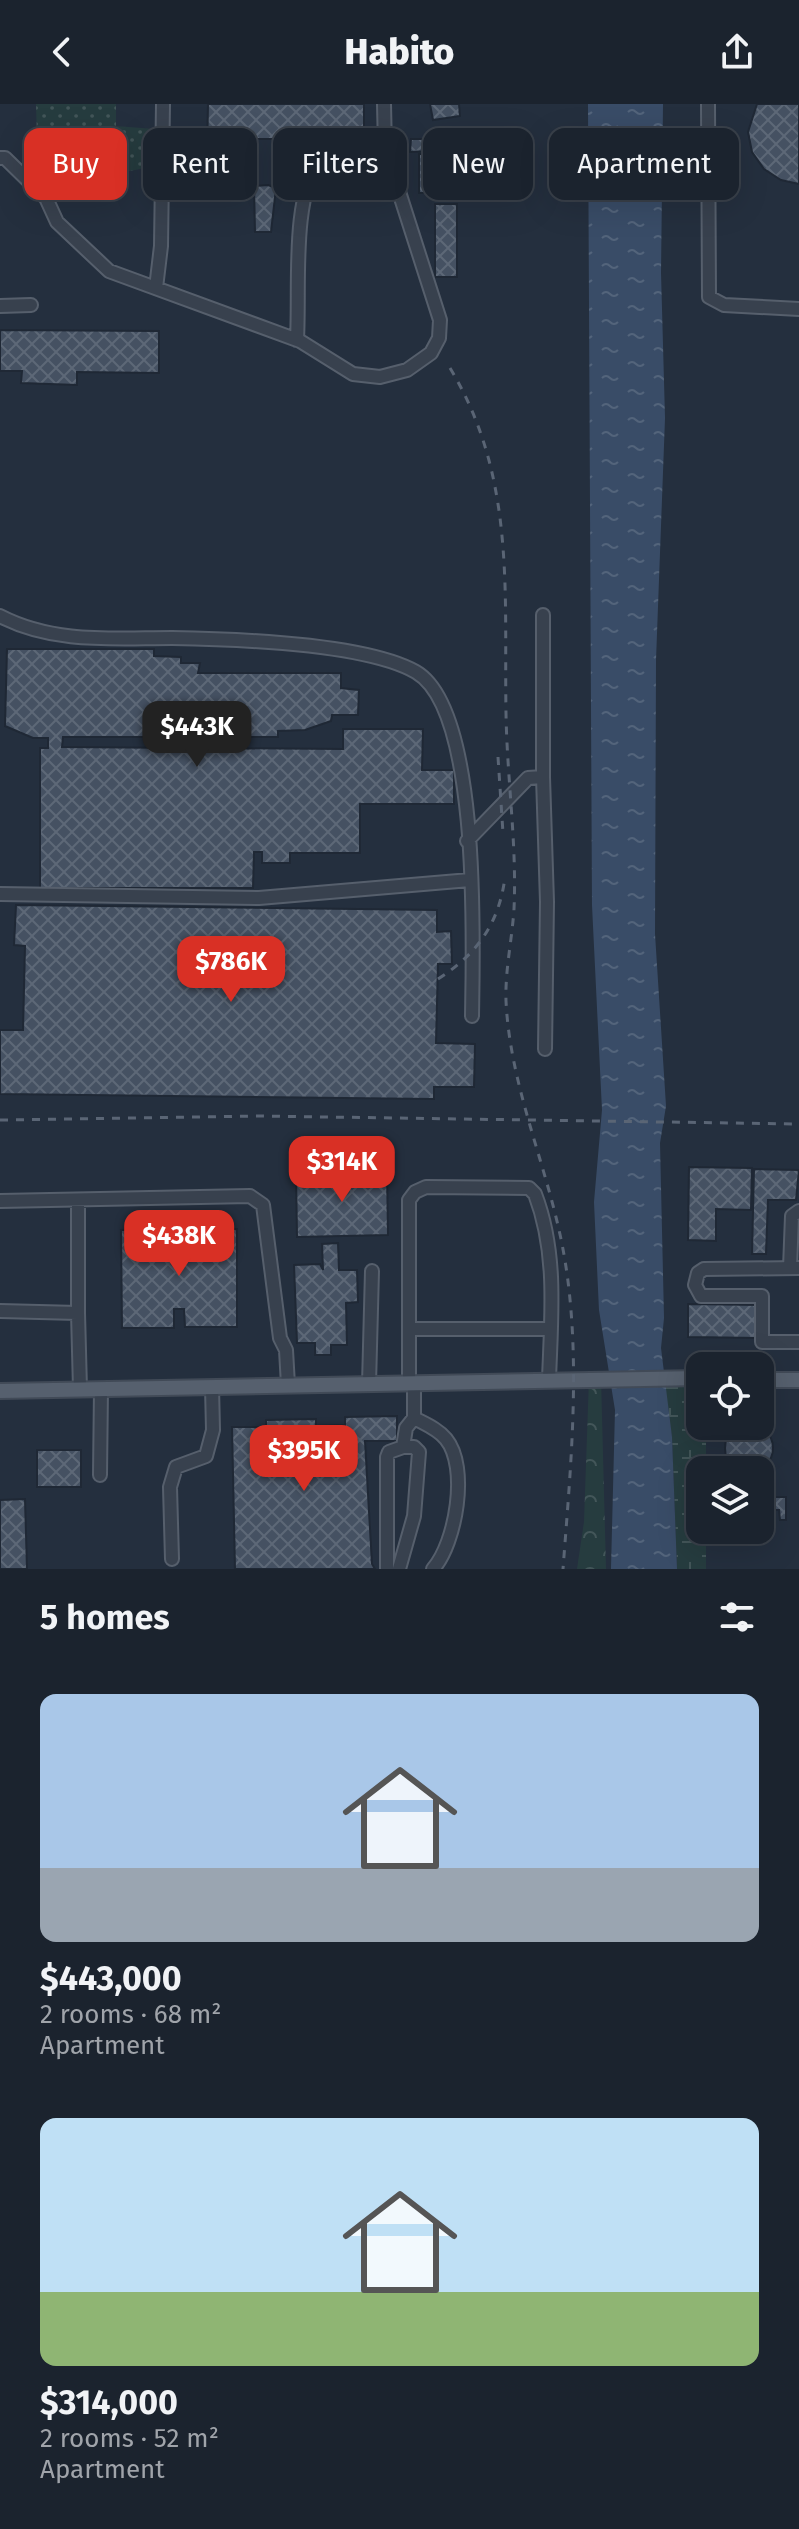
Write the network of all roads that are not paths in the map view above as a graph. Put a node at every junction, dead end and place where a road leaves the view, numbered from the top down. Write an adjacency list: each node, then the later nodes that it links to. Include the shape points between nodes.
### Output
1 (163, 104): 8 (lane)
2 (384, 104): 4 (lane)
3 (708, 104): 11 (lane, via 709,297 724,305)
4 (385, 128)
5 (0, 158): 8 (lane, via 46,198 57,222 109,271)
6 (303, 200): 12 (lane)
7 (400, 200): 12 (lane, via 440,320 431,353 407,370 380,377 353,374)
8 (156, 288): 12 (lane)
9 (31, 305): 10 (lane)
10 (0, 306)
11 (799, 309)
12 (297, 340)
13 (543, 615): 15 (lane)
14 (0, 616): 16 (lane, via 27,630 81,639 235,639 372,656 418,673 455,732)
15 (543, 777): 16 (lane, via 528,778); 20 (lane)
16 (467, 841): 17 (lane)
17 (470, 880): 18 (lane, via 259,898); 19 (lane)
18 (0, 894)
19 (472, 1016)
20 (545, 1049)
21 (78, 1200): 22 (lane); 27 (lane); 37 (lane, via 250,1196 263,1205)
22 (0, 1201)
23 (799, 1211): 24 (lane, via 792,1216)
24 (794, 1268): 30 (lane, via 704,1269 695,1285 701,1296 762,1296 762,1342)
25 (372, 1271): 36 (lane)
26 (0, 1311): 27 (lane)
27 (78, 1313): 39 (lane)
28 (409, 1329): 29 (lane); 29 (lane, via 409,1200 415,1192 441,1187 529,1188 535,1194 550,1255); 35 (lane)
29 (551, 1329): 32 (lane)
30 (799, 1342)
31 (686, 1378): 32 (main road)
32 (549, 1380): 35 (main road)
33 (774, 1380): 34 (main road)
34 (799, 1380)
35 (411, 1383): 36 (main road); 42 (lane)
36 (369, 1384): 37 (main road)
37 (288, 1385): 38 (main road)
38 (212, 1387): 40 (main road); 45 (lane, via 213,1430 206,1456 176,1467 170,1487)
39 (80, 1389): 40 (main road); 41 (main road)
40 (101, 1389): 44 (lane)
41 (0, 1391)
42 (414, 1418): 43 (lane); 48 (lane, via 446,1438 457,1471 453,1535)
43 (403, 1447): 46 (lane, via 387,1457); 47 (lane, via 419,1452 414,1516)
44 (100, 1475)
45 (172, 1559)
46 (387, 1569)
47 (399, 1569)
48 (433, 1569)

